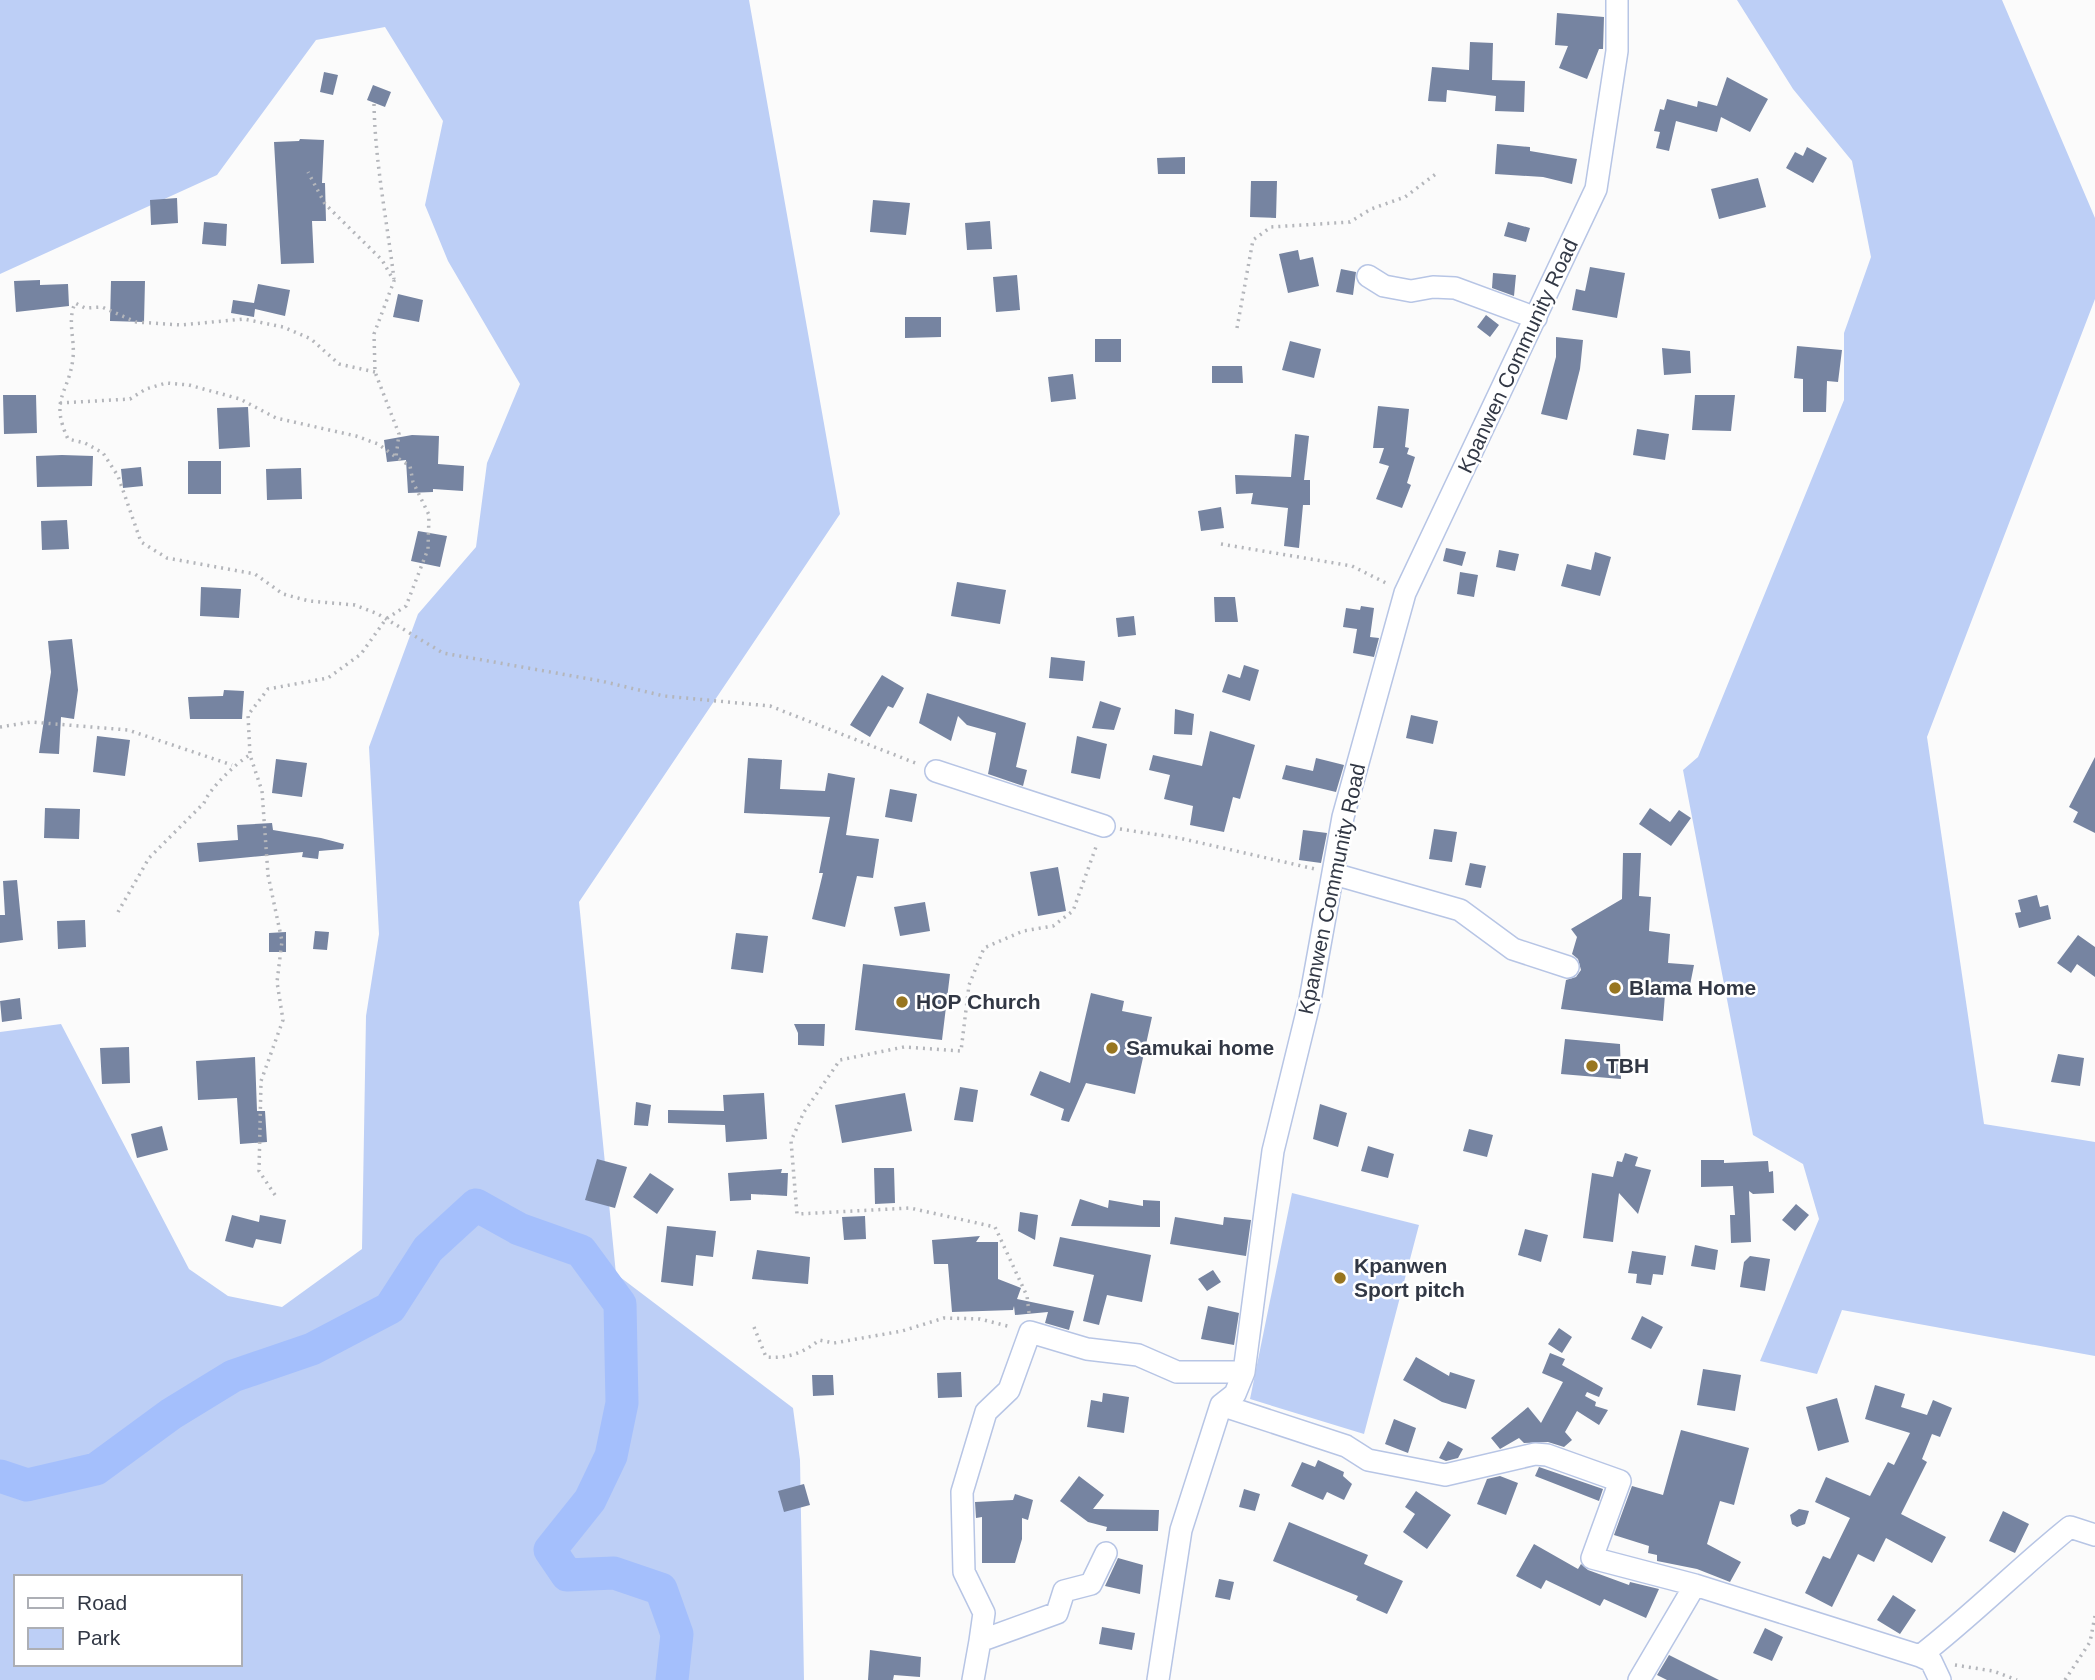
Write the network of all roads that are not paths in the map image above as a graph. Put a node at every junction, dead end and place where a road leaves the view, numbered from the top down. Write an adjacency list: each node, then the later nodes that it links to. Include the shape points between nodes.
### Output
1 (1617, 0): 3 (street, Kpanwen Community Road, via 1617,51 1596,189)
2 (1368, 276): 3 (street, via 1384,286 1411,291 1455,288)
3 (1536, 318): 6 (street, Kpanwen Community Road, via 1405,593 1343,817)
4 (936, 771): 5 (street)
5 (1104, 826)
6 (1334, 874): 7 (street, via 1460,910 1513,949); 8 (street, Kpanwen Community Road, via 1310,1000 1273,1151)
7 (1568, 967)
8 (1244, 1372): 9 (street, Kpanwen Community Road, via 1235,1394); 13 (street, via 1177,1371 1138,1355 1087,1349 1030,1332 1009,1390 986,1412 962,1492 964,1572 984,1613)
9 (1221, 1405): 12 (street, via 1346,1446 1368,1460 1445,1475 1535,1454 1620,1481 1592,1558); 16 (street, Kpanwen Community Road, via 1181,1530)
10 (2095, 1535): 14 (street, via 2070,1527 2026,1563)
11 (1106, 1553): 13 (street, via 1091,1584 1064,1591 1057,1613)
12 (1695, 1585): 14 (street); 17 (street)
13 (980, 1641): 15 (street)
14 (1930, 1666)
15 (973, 1680)
16 (1158, 1680)
17 (1639, 1680)

